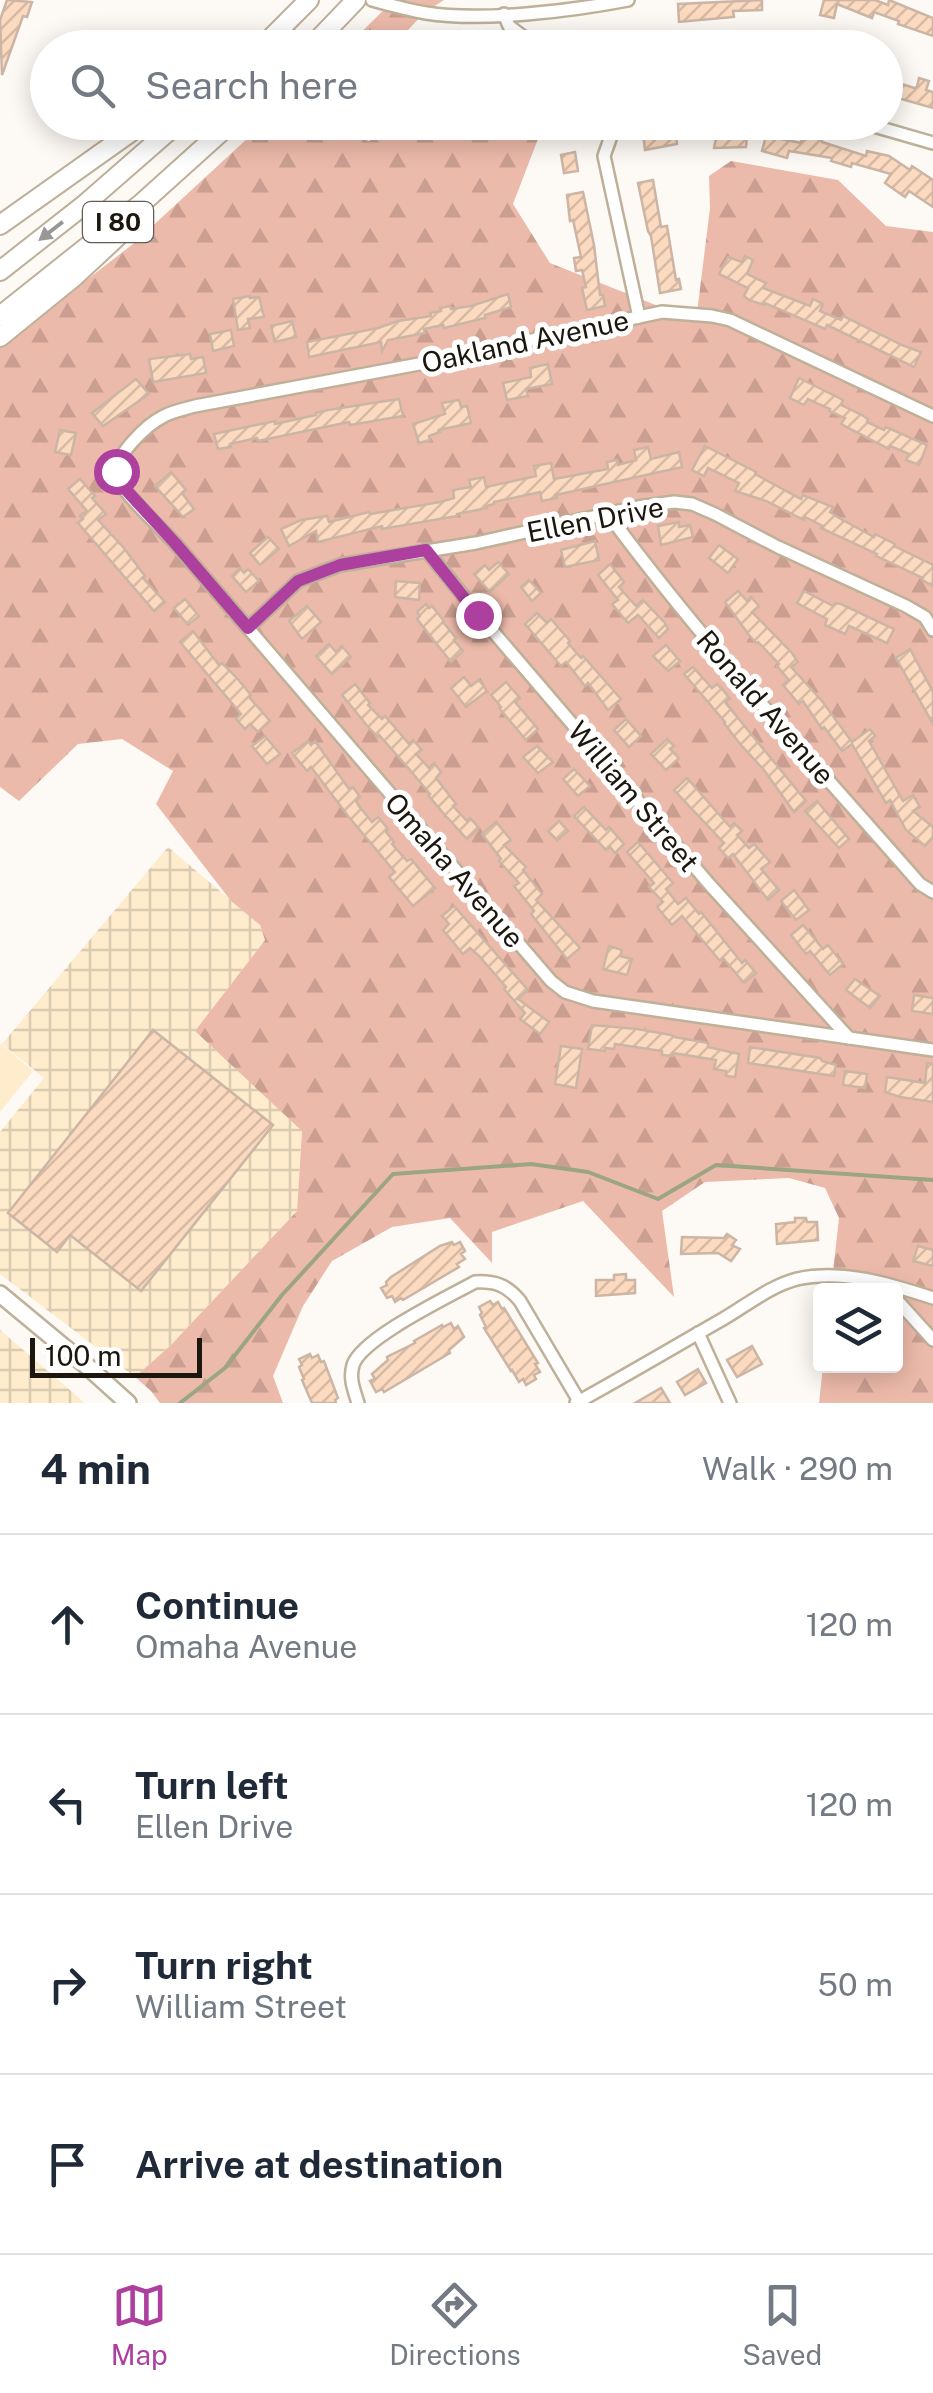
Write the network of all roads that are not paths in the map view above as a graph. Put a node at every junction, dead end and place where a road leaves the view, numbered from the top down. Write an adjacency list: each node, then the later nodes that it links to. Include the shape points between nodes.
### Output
1 (309, 0): 6 (highway)
2 (356, 0): 7 (highway)
3 (372, 0): 5 (street, via 428,13)
4 (628, 0): 5 (street)
5 (504, 14): 8 (street)
6 (278, 30)
7 (327, 30)
8 (513, 30)
9 (903, 134): 14 (street)
10 (119, 140): 16 (highway)
11 (159, 140): 17 (highway, I 80, one-way to 17)
12 (212, 140): 15 (highway, I 80)
13 (610, 140): 19 (street, via 604,156)
14 (933, 143)
15 (185, 165): 18 (highway, I 80); 20 (highway, via 134,222)
16 (0, 224)
17 (0, 271)
18 (0, 316)
19 (638, 317): 21 (street, Oakland Avenue, via 662,312 730,320); 22 (street, Oakland Avenue, via 195,406 163,416)
20 (0, 338)
21 (933, 416)
22 (120, 460): 25 (street, Omaha Avenue, via 117,480)
23 (608, 514): 24 (street, Ellen Drive); 26 (street, Ellen Drive, via 692,504 906,606); 27 (street, Ronald Avenue, via 720,654)
24 (426, 550): 25 (street, Ellen Drive, via 340,565 298,581); 28 (street, William Street, via 710,886)
25 (248, 628): 28 (street, Omaha Avenue, via 565,992)
26 (933, 630)
27 (933, 892)
28 (849, 1038): 29 (street, Omaha Avenue)
29 (933, 1050)
30 (872, 1283): 35 (street, via 848,1277 796,1280)
31 (903, 1291): 33 (street)
32 (0, 1294): 38 (main road)
33 (933, 1298)
34 (903, 1307): 36 (street)
35 (698, 1333): 37 (street); 40 (street)
36 (933, 1340)
37 (577, 1402): 39 (street, via 520,1301 493,1281 476,1282 374,1340 354,1360 350,1378)
38 (128, 1403)
39 (358, 1403)
40 (730, 1403)

